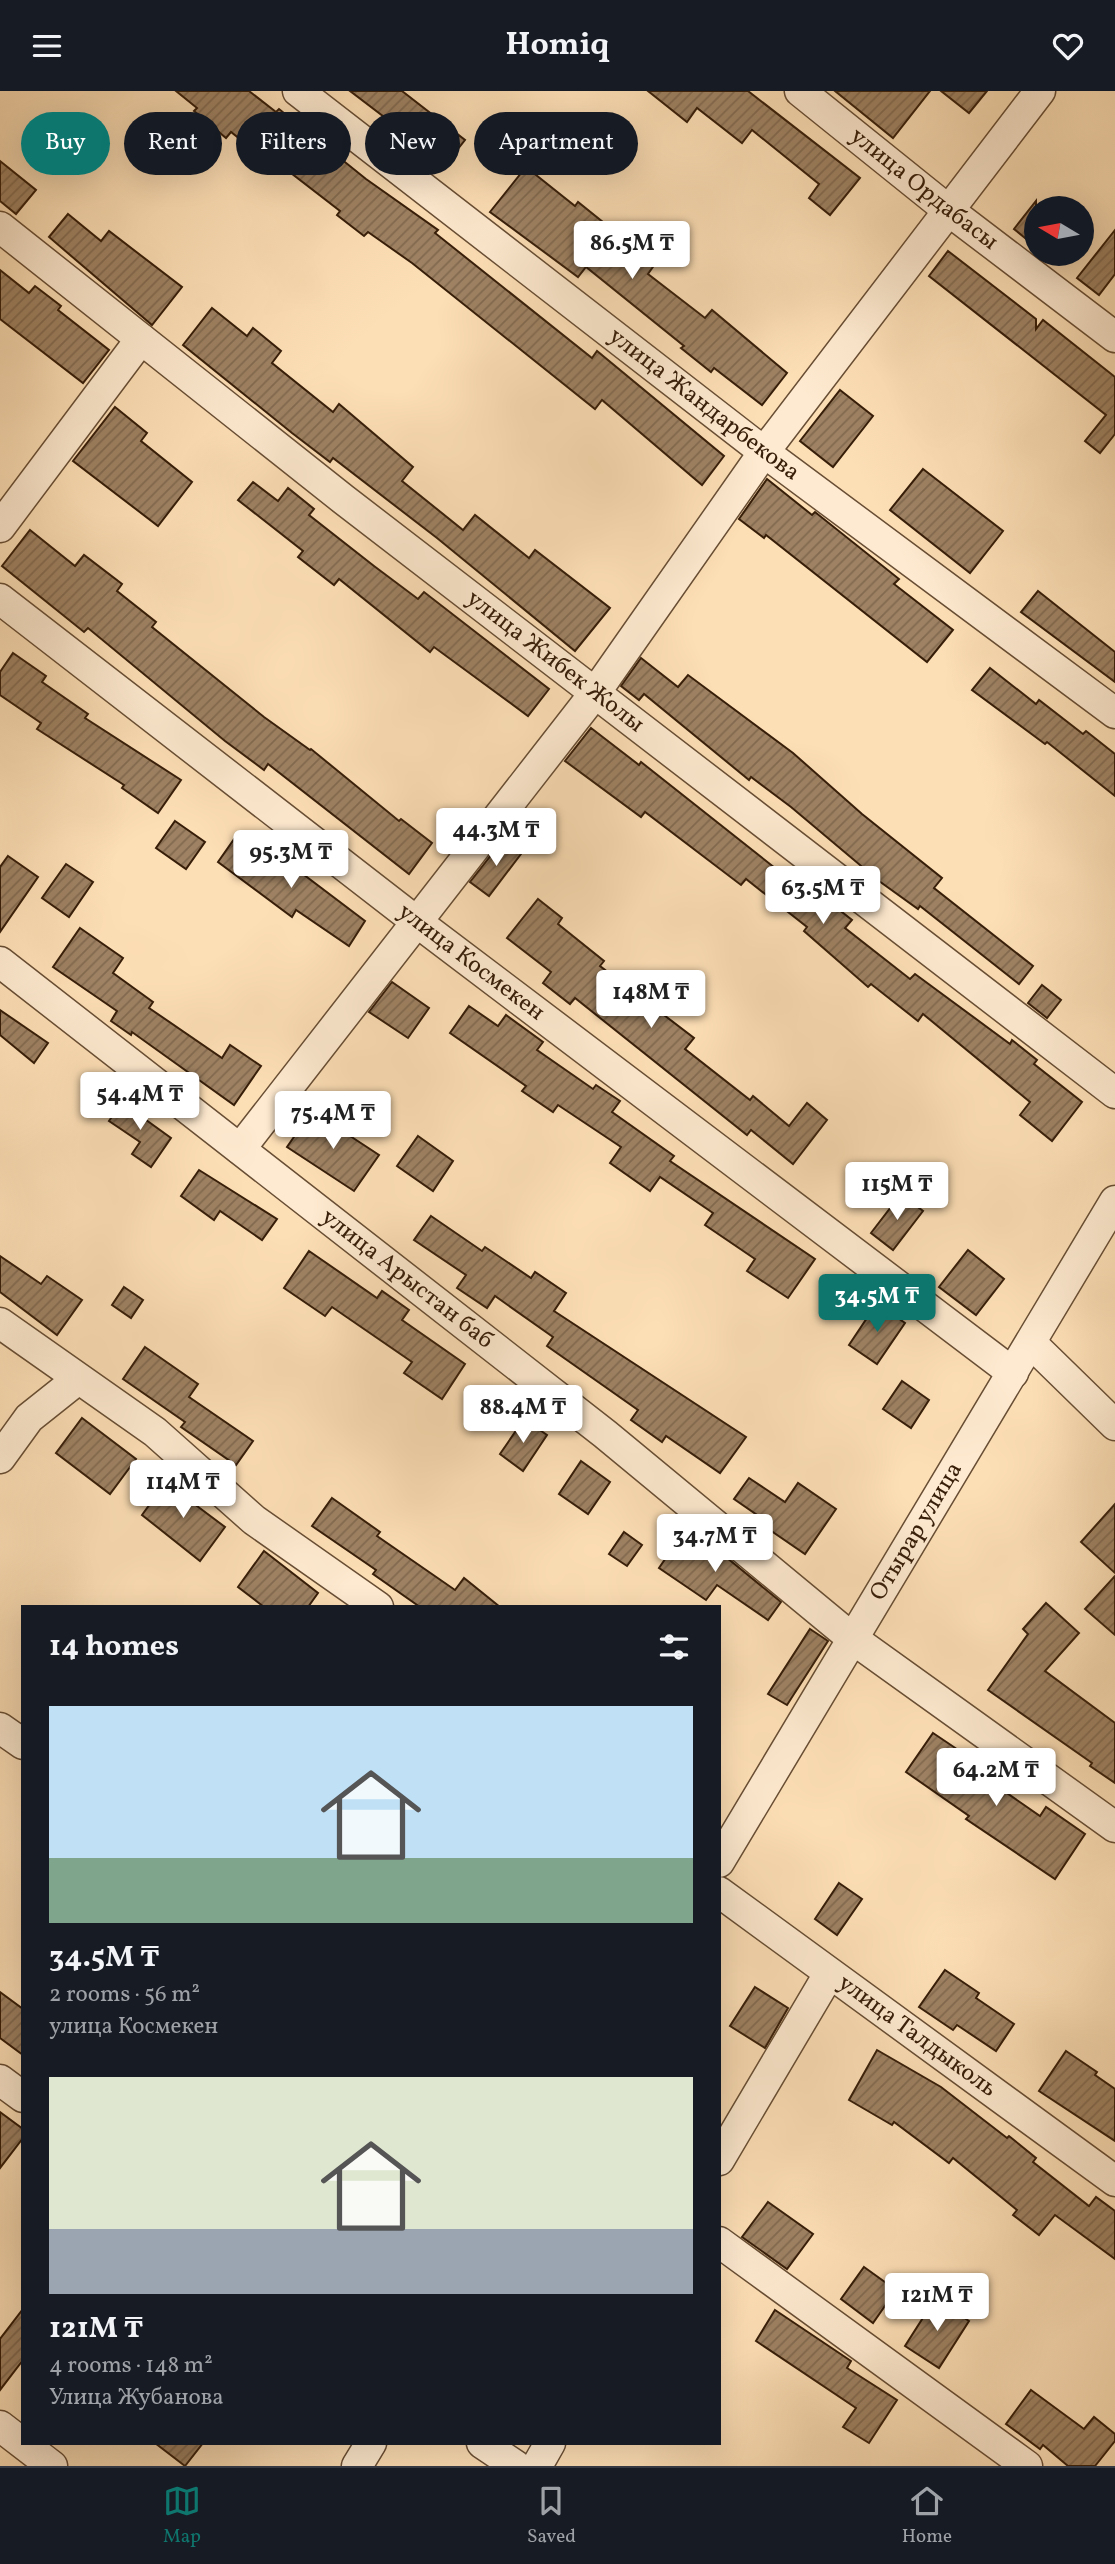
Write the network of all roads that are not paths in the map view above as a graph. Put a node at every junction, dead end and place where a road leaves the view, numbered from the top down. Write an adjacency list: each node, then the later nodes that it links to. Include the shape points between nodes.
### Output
1 (298, 91): 8 (street, улица Жандарбекова)
2 (800, 91): 4 (street, улица Ордабасы)
3 (1040, 91): 4 (street)
4 (948, 210): 6 (street, улица Ордабасы); 8 (street)
5 (0, 227): 7 (street, улица Жибек Жолы)
6 (1115, 337)
7 (141, 338): 9 (street); 11 (street, улица Жибек Жолы)
8 (764, 452): 11 (street); 12 (street, улица Жандарбекова)
9 (0, 527)
10 (0, 599): 13 (street, улица Космекен)
11 (595, 693): 13 (street); 15 (street, улица Жибек Жолы)
12 (1115, 713)
13 (417, 922): 16 (street); 20 (street, улица Космекен)
14 (0, 962): 16 (street, улица Арыстан баб)
15 (1115, 1093)
16 (240, 1149): 25 (street, улица Арыстан баб, via 605,1434)
17 (1115, 1201): 19 (street, Отырар улица)
18 (0, 1323): 21 (street)
19 (1031, 1343): 20 (street, Отырар улица); 22 (street)
20 (1013, 1373): 25 (street, Отырар улица)
21 (78, 1379): 23 (street, via 29,1418); 24 (street, via 155,1431 254,1520)
22 (1115, 1425)
23 (0, 1458)
24 (375, 1605)
25 (853, 1639): 28 (street, улица Арыстан баб); 29 (street, Отырар улица)
26 (0, 1728): 27 (street)
27 (21, 1743)
28 (1115, 1827)
29 (721, 1859)
30 (721, 1893): 31 (street, улица Талдыколь)
31 (829, 1973): 34 (street); 35 (street, улица Талдыколь)
32 (0, 2080): 33 (street)
33 (21, 2096)
34 (721, 2156)
35 (1115, 2182)
36 (721, 2243): 47 (street)
37 (0, 2426): 38 (street)
38 (21, 2442)
39 (25, 2445): 43 (street)
40 (370, 2445): 44 (street)
41 (485, 2445): 45 (street)
42 (549, 2445): 46 (street)
43 (52, 2466)
44 (357, 2466)
45 (516, 2466)
46 (537, 2466)
47 (1027, 2466)

